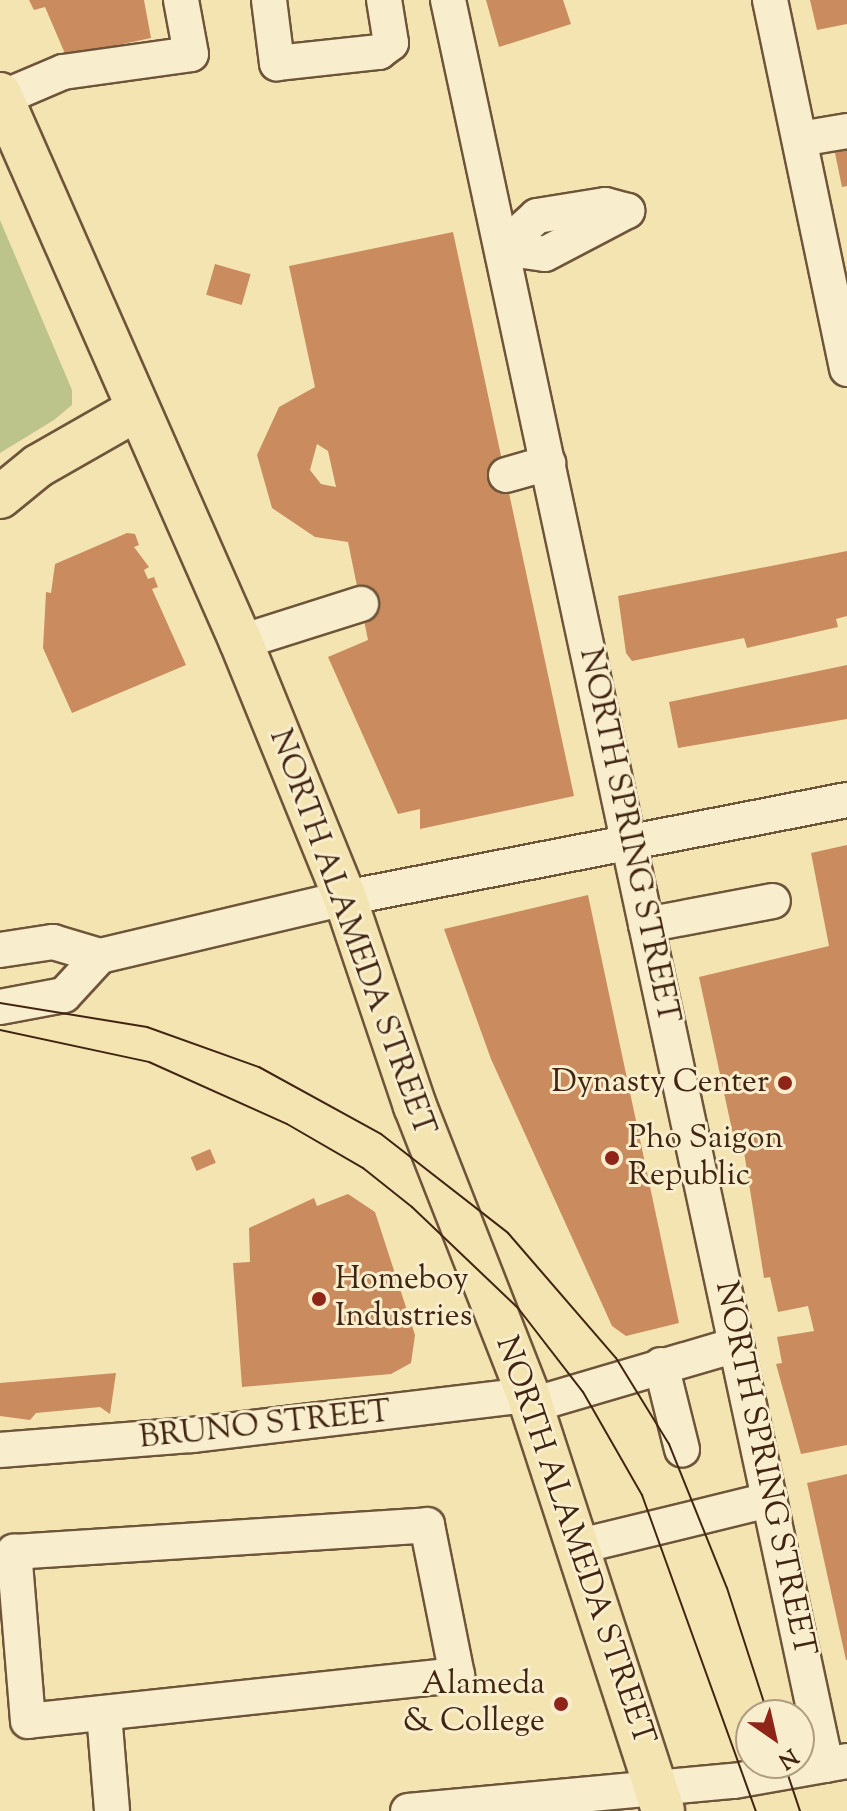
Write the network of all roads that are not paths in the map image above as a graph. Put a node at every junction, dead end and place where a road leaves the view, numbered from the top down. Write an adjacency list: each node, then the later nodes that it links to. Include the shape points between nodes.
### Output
1 (181, 0): 6 (street, via 191,54 63,72)
2 (269, 0): 3 (street, via 277,63 379,52 391,43)
3 (384, 0)
4 (448, 0): 11 (street, NORTH SPRING STREET)
5 (770, 0): 8 (street)
6 (1, 96): 10 (main road, NORTH ALAMEDA STREET)
7 (847, 131): 8 (street)
8 (800, 139): 9 (street)
9 (847, 369)
10 (138, 409): 13 (main road, via 38,466); 15 (main road, NORTH ALAMEDA STREET)
11 (548, 463): 12 (street); 17 (street, NORTH SPRING STREET)
12 (506, 475)
13 (0, 497)
14 (361, 604): 15 (street)
15 (241, 642): 18 (main road, NORTH ALAMEDA STREET)
16 (847, 800): 17 (street)
17 (630, 846): 18 (street); 20 (street, NORTH SPRING STREET)
18 (345, 898): 22 (street); 26 (main road, NORTH ALAMEDA STREET, via 415,1106)
19 (773, 901): 20 (street)
20 (646, 925): 24 (street, NORTH SPRING STREET)
21 (0, 950): 22 (street, via 53,942)
22 (100, 956): 23 (street, via 64,995)
23 (0, 1007)
24 (736, 1345): 25 (street, BRUNO STREET); 29 (street, NORTH SPRING STREET)
25 (661, 1365): 26 (street, BRUNO STREET); 27 (street)
26 (530, 1400): 28 (street, BRUNO STREET); 30 (main road, NORTH ALAMEDA STREET)
27 (682, 1449)
28 (0, 1450)
29 (769, 1500): 30 (street); 32 (street, NORTH SPRING STREET)
30 (580, 1546): 33 (main road, NORTH ALAMEDA STREET)
31 (104, 1713): 31 (street, via 28,1721 14,1552 427,1525 457,1675); 35 (street)
32 (837, 1763): 33 (street)
33 (660, 1800): 34 (street)
34 (448, 1809): 36 (street)
35 (112, 1811)
36 (408, 1811)

